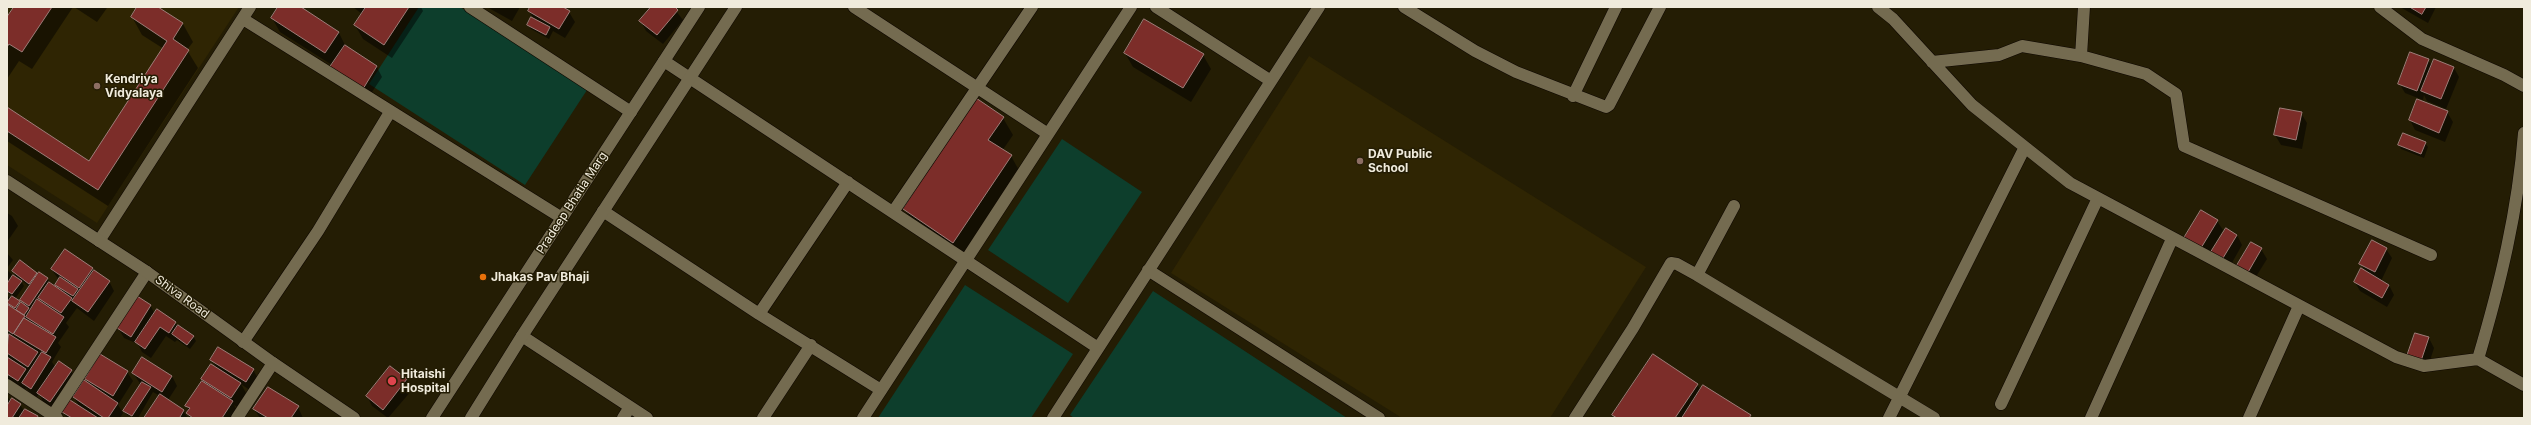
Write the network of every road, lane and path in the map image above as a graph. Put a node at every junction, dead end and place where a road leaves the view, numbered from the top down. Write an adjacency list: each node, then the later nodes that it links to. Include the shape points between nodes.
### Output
1 (250, 7): 16 (street)
2 (470, 7): 26 (street)
3 (699, 7): 18 (street, Pradeep Bhatia Marg)
4 (736, 7): 20 (street)
5 (854, 7): 23 (street)
6 (1032, 7): 23 (street)
7 (1156, 7): 21 (street)
8 (1319, 7): 21 (street)
9 (1404, 7): 24 (street, via 1475,51)
10 (1616, 7): 24 (street)
11 (1660, 7): 24 (street, via 1609,105 1602,107)
12 (1878, 7): 19 (street, via 1893,19)
13 (2084, 7): 17 (street)
14 (2380, 7): 22 (street, via 2422,39)
15 (1125, 9): 28 (street)
16 (243, 18): 25 (street); 38 (street)
17 (2081, 56): 19 (street, via 2022,46 1999,55); 39 (street, via 2146,74 2176,94 2184,146)
18 (664, 61): 20 (street); 26 (street, Pradeep Bhatia Marg)
19 (1932, 62): 29 (street, via 1972,105)
20 (690, 78): 31 (street); 34 (street)
21 (1271, 81): 41 (street)
22 (2524, 86)
23 (978, 88): 28 (street); 35 (street)
24 (1573, 96)
25 (390, 112): 36 (street); 47 (street, via 318,231)
26 (631, 112): 36 (street, Pradeep Bhatia Marg)
27 (2524, 133): 50 (street, via 2517,205 2495,301)
28 (1048, 134): 40 (street)
29 (2025, 147): 32 (street, via 2070,182); 55 (street)
30 (7, 181): 38 (street, Shiva Road)
31 (848, 182): 35 (street); 45 (street)
32 (2098, 198): 37 (street); 56 (street)
33 (1734, 206): 43 (street)
34 (603, 211): 45 (street); 46 (street)
35 (893, 212): 40 (street)
36 (562, 218): 61 (street, Pradeep Bhatia Marg)
37 (2172, 239): 44 (street); 72 (street)
38 (99, 241): 42 (street, Shiva Road)
39 (2431, 255)
40 (966, 260): 49 (street); 54 (street)
41 (1148, 270): 49 (street); 68 (street)
42 (147, 272): 47 (street, Shiva Road); 58 (street)
43 (1697, 275): 55 (street); 69 (street, via 1670,263 1634,328)
44 (2299, 306): 50 (street, via 2412,364 2424,366); 73 (street)
45 (759, 314): 48 (street)
46 (522, 336): 57 (street); 62 (street)
47 (243, 342): 51 (street, Shiva Road)
48 (811, 345): 54 (street); 65 (street)
49 (1098, 348): 67 (street)
50 (2478, 359): 53 (street)
51 (273, 363): 59 (street); 60 (street, Shiva Road)
52 (7, 385): 58 (street)
53 (2524, 385)
54 (881, 390): 66 (street)
55 (1899, 395): 70 (street); 71 (street)
56 (2001, 404)
57 (630, 407): 63 (street); 64 (street)
58 (54, 417)
59 (237, 418)
60 (354, 418)
61 (432, 418)
62 (471, 418)
63 (623, 418)
64 (647, 418)
65 (763, 418)
66 (863, 418)
67 (1053, 418)
68 (1379, 418)
69 (1575, 418)
70 (1889, 418)
71 (1934, 418)
72 (2091, 418)
73 (2249, 418)

